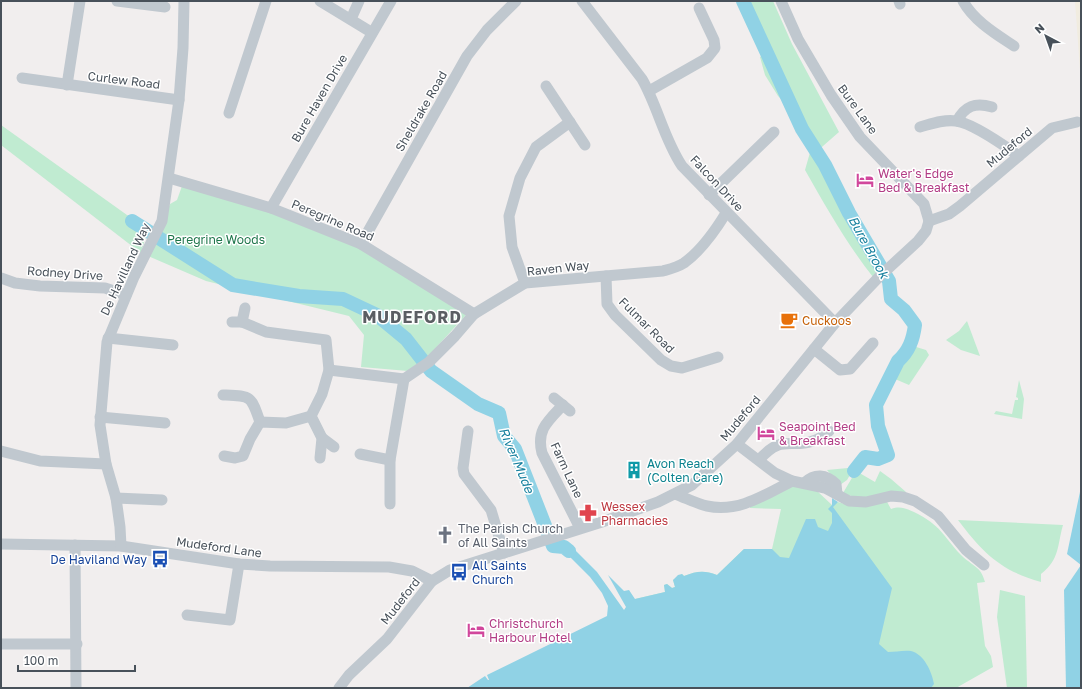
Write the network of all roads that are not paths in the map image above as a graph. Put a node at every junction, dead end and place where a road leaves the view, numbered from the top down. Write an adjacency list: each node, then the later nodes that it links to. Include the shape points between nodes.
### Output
1 (80, 1): 18 (street)
2 (117, 1): 12 (street)
3 (184, 1): 21 (street, De Havilland Way)
4 (266, 1): 23 (street)
5 (320, 1): 14 (street)
6 (359, 1): 14 (street)
7 (391, 1): 15 (street, Bure Haven Drive)
8 (582, 1): 20 (street, Falcon Drive)
9 (781, 1): 35 (street, Bure Lane, via 798,39 831,94 860,136 924,204)
10 (963, 1): 16 (street, via 974,16)
11 (510, 3): 36 (street, Sheldrake Road, via 467,56)
12 (165, 7)
13 (699, 8): 20 (street, via 714,40 715,48 706,58)
14 (351, 19): 15 (street)
15 (371, 32): 33 (street, Bure Haven Drive)
16 (1010, 40)
17 (22, 78): 18 (street, Curlew Road)
18 (67, 85): 21 (street, Curlew Road)
19 (546, 86): 25 (street)
20 (649, 91): 32 (street, Falcon Drive, via 674,155)
21 (179, 100): 31 (street, De Havilland Way)
22 (992, 107): 24 (street, via 982,104 970,106 962,112)
23 (229, 113)
24 (957, 121): 27 (street); 30 (street, via 987,135)
25 (570, 122): 29 (street); 39 (street, via 536,147 520,178 511,208 509,216 512,247)
26 (1077, 122): 30 (street, Mudeford, via 1052,128)
27 (920, 127)
28 (774, 132): 32 (street)
29 (585, 145)
30 (1019, 156): 35 (street, Mudeford, via 960,206 949,214)
31 (169, 178): 33 (street, Peregrine Road); 40 (street, De Havilland Way, via 162,220)
32 (709, 195): 34 (street, Falcon Drive)
33 (271, 208): 36 (street, Peregrine Road)
34 (726, 213): 37 (street, Raven Way, via 716,231 683,264 663,271); 43 (street, Falcon Drive)
35 (930, 221): 43 (street, Mudeford, via 918,241)
36 (361, 244): 42 (street, Peregrine Road)
37 (606, 276): 39 (street, Raven Way); 48 (street, Fulmar Road, via 607,304 661,360 671,366 682,368)
38 (1, 278): 40 (street, Rodney Drive, via 15,283 40,286 105,288)
39 (525, 283): 42 (street, Raven Way)
40 (126, 295): 44 (street, De Havilland Way)
41 (245, 308): 49 (street, via 237,322 266,332 326,340)
42 (474, 314): 50 (street, Raven Way, via 456,336 426,364)
43 (834, 323): 47 (street, Mudeford)
44 (108, 338): 46 (street); 54 (street, De Havilland Way)
45 (873, 344): 47 (street, via 850,369 845,370 840,370)
46 (173, 345)
47 (814, 349): 60 (street, Mudeford)
48 (718, 357)
49 (329, 370): 50 (street); 53 (street, via 322,394)
50 (404, 379): 66 (street)
51 (223, 395): 55 (street, via 244,396 253,401)
52 (562, 405): 74 (street, Farm Lane, via 546,424 539,441 542,453)
53 (311, 416): 55 (street, via 286,423); 59 (street)
54 (100, 417): 56 (street); 68 (street, De Havilland Way)
55 (260, 422): 64 (street, via 243,456)
56 (165, 423)
57 (468, 431): 78 (street, via 464,474 491,510)
58 (829, 431): 67 (street, via 816,440 776,446)
59 (322, 438): 61 (street); 65 (street)
60 (737, 444): 67 (street); 70 (street, Mudeford, via 692,485)
61 (334, 447)
62 (1, 451): 68 (street, via 40,461)
63 (360, 454): 66 (street)
64 (224, 456)
65 (320, 458)
66 (390, 460): 73 (street)
67 (759, 460): 69 (street, via 774,472)
68 (106, 464): 71 (street, De Havilland Way)
69 (792, 480): 70 (street, via 744,504 723,507 707,506); 80 (street, via 825,488 849,501 866,502 891,496 903,496 915,501 938,516 966,550)
70 (675, 494): 74 (street, Mudeford)
71 (116, 498): 72 (street); 77 (street, De Havilland Way)
72 (162, 500)
73 (390, 504)
74 (580, 528): 78 (street, Mudeford)
75 (1, 544): 76 (street, Mudeford Lane)
76 (75, 545): 77 (street, Mudeford Lane); 84 (street)
77 (120, 546): 79 (street, Mudeford Lane)
78 (504, 553): 81 (street, Mudeford, via 450,570)
79 (239, 564): 81 (street, Mudeford Lane, via 389,567 412,571); 82 (street, via 230,620)
80 (984, 565)
81 (432, 581): 86 (street, Mudeford, via 387,639)
82 (187, 615)
83 (1, 644): 84 (street)
84 (77, 644): 85 (street)
85 (76, 688)
86 (339, 688)

